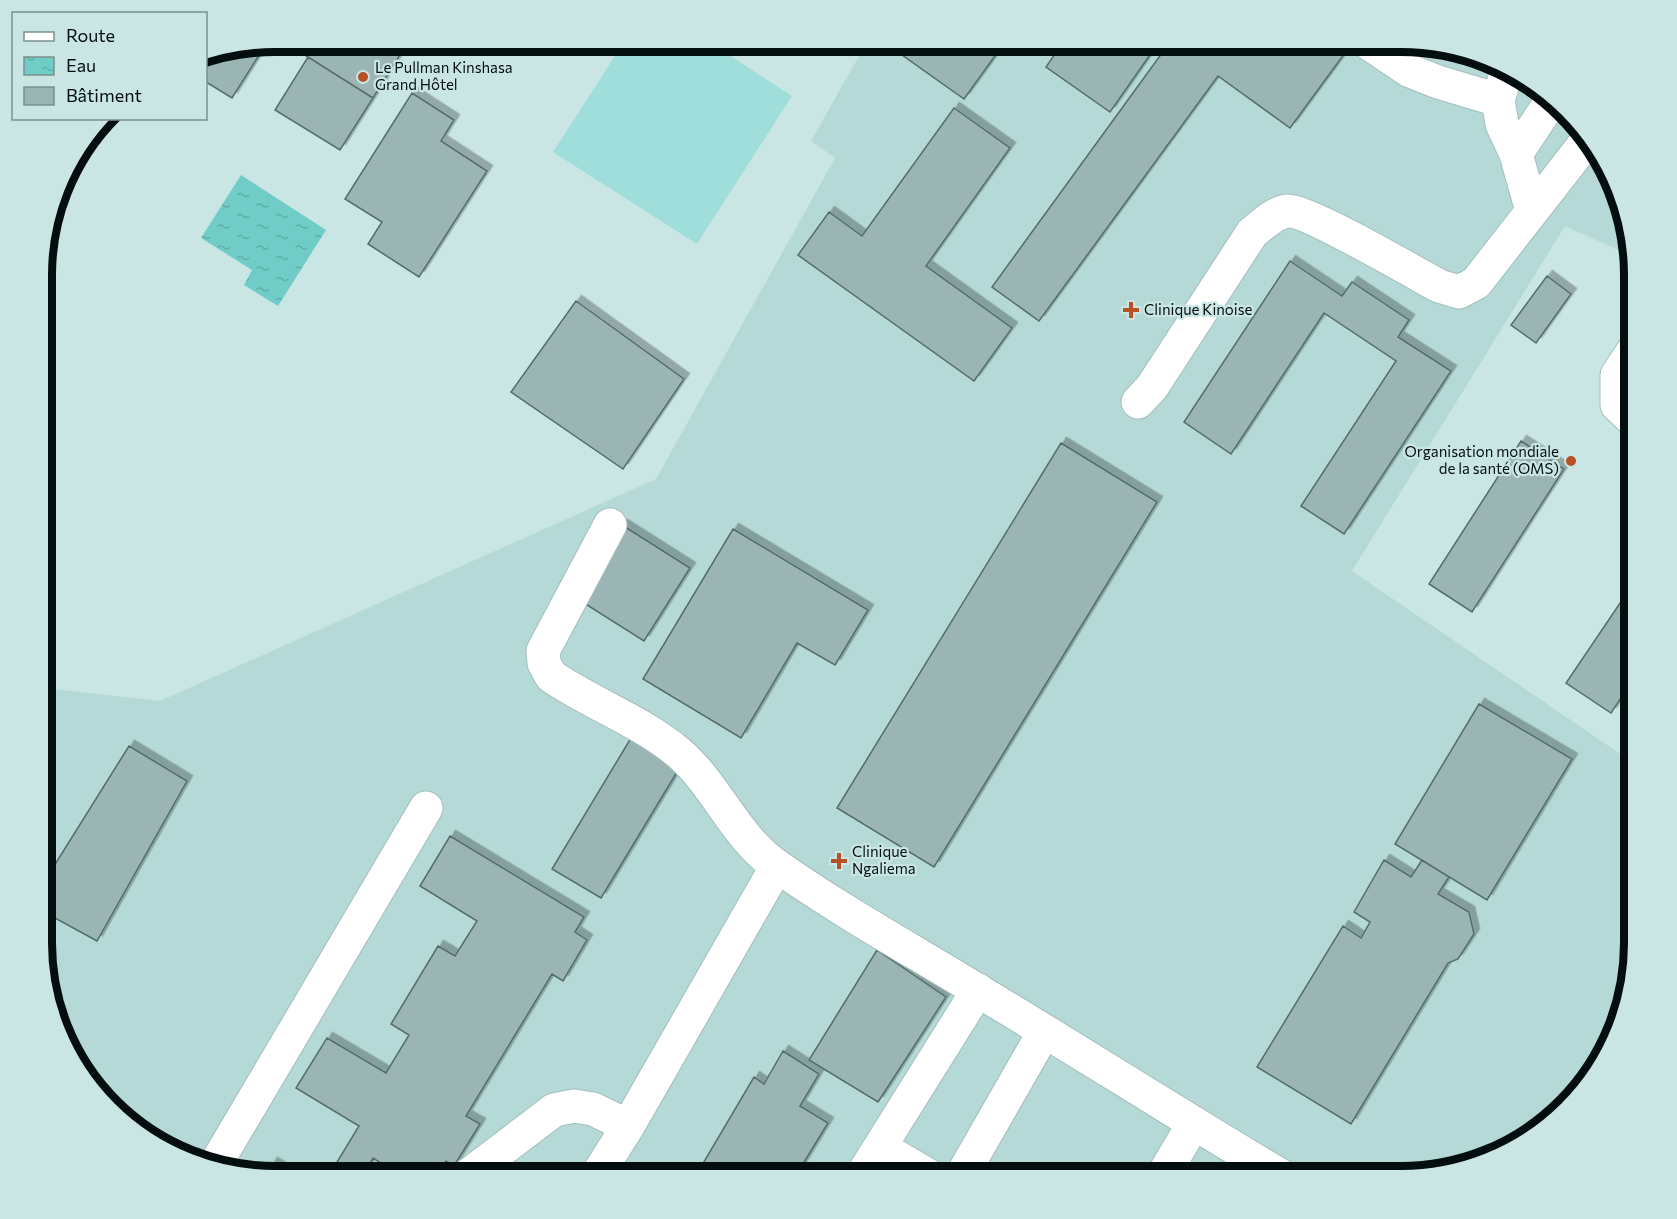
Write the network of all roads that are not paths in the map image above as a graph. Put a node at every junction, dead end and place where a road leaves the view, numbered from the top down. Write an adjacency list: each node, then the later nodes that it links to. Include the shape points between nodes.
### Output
1 (1381, 52): 3 (lane, via 1410,71)
2 (1505, 78): 3 (lane)
3 (1498, 100): 6 (lane, via 1502,124)
4 (1547, 107): 6 (lane)
5 (1583, 146): 7 (lane)
6 (1516, 154): 7 (lane)
7 (1532, 211): 9 (lane, via 1476,283 1459,291 1439,286 1315,220 1289,211 1271,218 1252,233 1152,387)
8 (1624, 364): 10 (lane, via 1617,375 1617,405)
9 (1138, 402)
10 (1624, 412)
11 (610, 525): 13 (lane, via 543,651 544,663 551,676 564,685 653,734 681,755 757,851)
12 (426, 808): 19 (lane)
13 (777, 866): 14 (lane); 17 (lane)
14 (978, 990): 15 (lane); 18 (lane)
15 (1044, 1032): 16 (lane); 24 (lane)
16 (1194, 1123): 25 (lane); 26 (lane)
17 (628, 1125): 20 (lane, via 593,1109 554,1110); 21 (lane)
18 (880, 1147): 22 (lane); 23 (lane)
19 (219, 1159)
20 (480, 1166)
21 (603, 1166)
22 (868, 1166)
23 (912, 1166)
24 (967, 1166)
25 (1169, 1166)
26 (1264, 1166)

